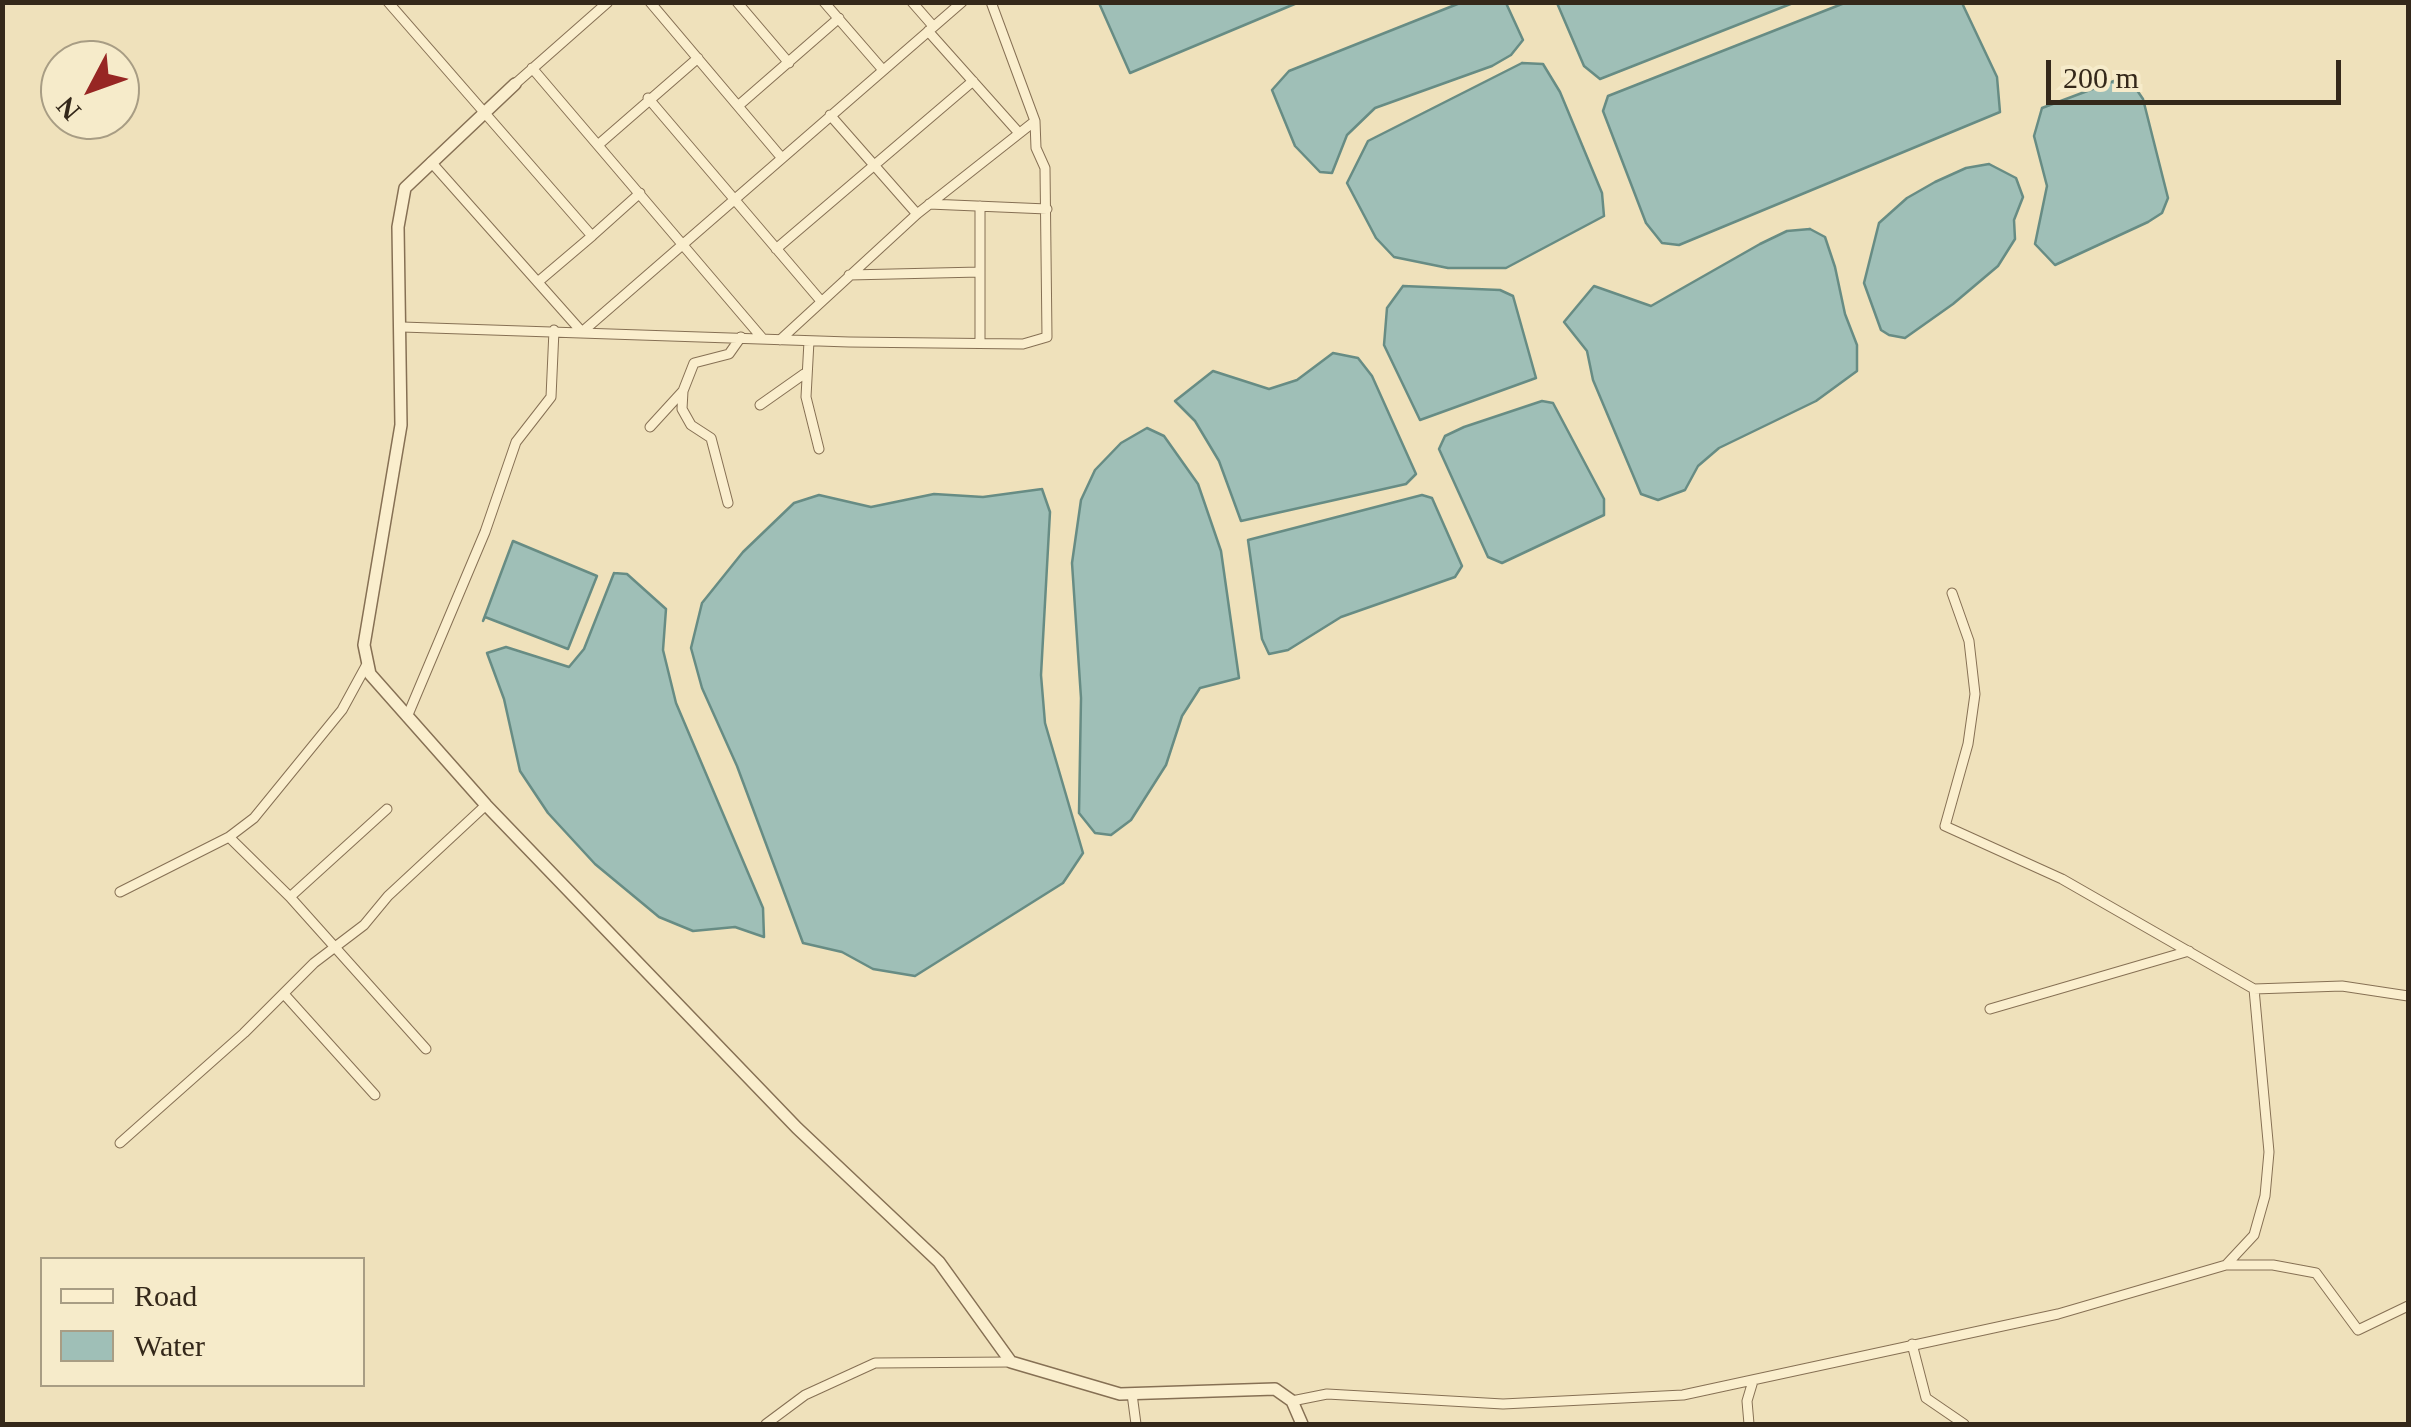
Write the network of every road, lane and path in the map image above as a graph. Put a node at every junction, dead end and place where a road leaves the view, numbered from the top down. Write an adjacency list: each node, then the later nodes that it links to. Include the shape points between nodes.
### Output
1 (388, 2): 19 (street)
2 (608, 2): 13 (street)
3 (650, 2): 11 (street)
4 (737, 2): 12 (street)
5 (824, 2): 9 (street)
6 (912, 2): 10 (street)
7 (962, 2): 10 (street)
8 (991, 2): 21 (street)
9 (839, 18): 12 (street); 14 (street)
10 (931, 29): 14 (street); 15 (street)
11 (698, 58): 17 (street); 18 (street)
12 (789, 63): 18 (street)
13 (532, 68): 16 (street); 23 (street)
14 (884, 70): 20 (street)
15 (973, 81): 22 (street); 26 (street)
16 (515, 84): 19 (street)
17 (648, 98): 23 (street); 28 (street)
18 (738, 106): 24 (street)
19 (483, 113): 25 (street); 33 (street)
20 (830, 115): 24 (street); 26 (street)
21 (1035, 121): 22 (street); 31 (street)
22 (1019, 133): 29 (street)
23 (598, 145): 27 (street)
24 (781, 158): 28 (street)
25 (431, 162): 38 (street); 40 (street, via 404,188 398,226)
26 (875, 166): 32 (street); 35 (street)
27 (640, 193): 33 (street); 34 (street)
28 (733, 200): 34 (street); 35 (street)
29 (929, 204): 30 (street); 32 (street)
30 (980, 206): 31 (street); 36 (street)
31 (1046, 209): 46 (street, via 1047,337 1023,344)
32 (917, 214): 37 (street)
33 (592, 236): 38 (street)
34 (683, 243): 42 (street); 44 (street)
35 (776, 249): 39 (street)
36 (980, 272): 37 (street); 46 (street)
37 (849, 275): 39 (street)
38 (539, 281): 42 (street)
39 (821, 301): 45 (street)
40 (402, 326): 41 (street); 57 (street, via 397,468 366,632)
41 (554, 330): 42 (street); 55 (street, via 551,397 516,442)
42 (582, 332): 43 (street)
43 (741, 337): 44 (street); 49 (street, via 730,354 694,364)
44 (763, 339): 45 (street)
45 (780, 340): 47 (street)
46 (980, 340): 47 (street)
47 (809, 341): 48 (street)
48 (804, 374): 50 (street); 52 (street)
49 (683, 391): 51 (street); 53 (street, via 682,409 711,438)
50 (760, 405)
51 (650, 427)
52 (819, 449)
53 (728, 503)
54 (1952, 593): 65 (street, via 1969,641 1975,694 1944,826 2062,879)
55 (439, 640): 56 (street); 58 (street)
56 (451, 644)
57 (366, 666): 58 (street); 61 (street, via 342,710 271,802)
58 (407, 717): 59 (street)
59 (486, 804): 64 (street, via 364,925); 76 (street, via 798,1128 939,1262)
60 (387, 810): 63 (street)
61 (229, 838): 62 (street); 63 (street)
62 (120, 892)
63 (290, 897): 64 (street)
64 (333, 947): 67 (street); 70 (street)
65 (2190, 950): 66 (street); 69 (street)
66 (2254, 989): 68 (street, via 2342,986); 73 (street, via 2268,1152 2265,1196 2254,1235)
67 (284, 994): 71 (street); 72 (street)
68 (2408, 996)
69 (1990, 1009)
70 (426, 1049)
71 (375, 1095)
72 (120, 1143)
73 (2226, 1265): 74 (street, via 2316,1273 2358,1330); 75 (street, via 2058,1314)
74 (2408, 1306)
75 (1912, 1344): 77 (street); 84 (street, via 1926,1398)
76 (1011, 1362): 78 (street); 80 (street, via 875,1362 805,1395)
77 (1753, 1381): 79 (street, via 1587,1403 1327,1394); 83 (street)
78 (1132, 1394): 79 (street, via 1275,1389); 81 (street)
79 (1292, 1401): 82 (street)
80 (766, 1424)
81 (1136, 1424)
82 (1302, 1424)
83 (1749, 1424)
84 (1964, 1424)

